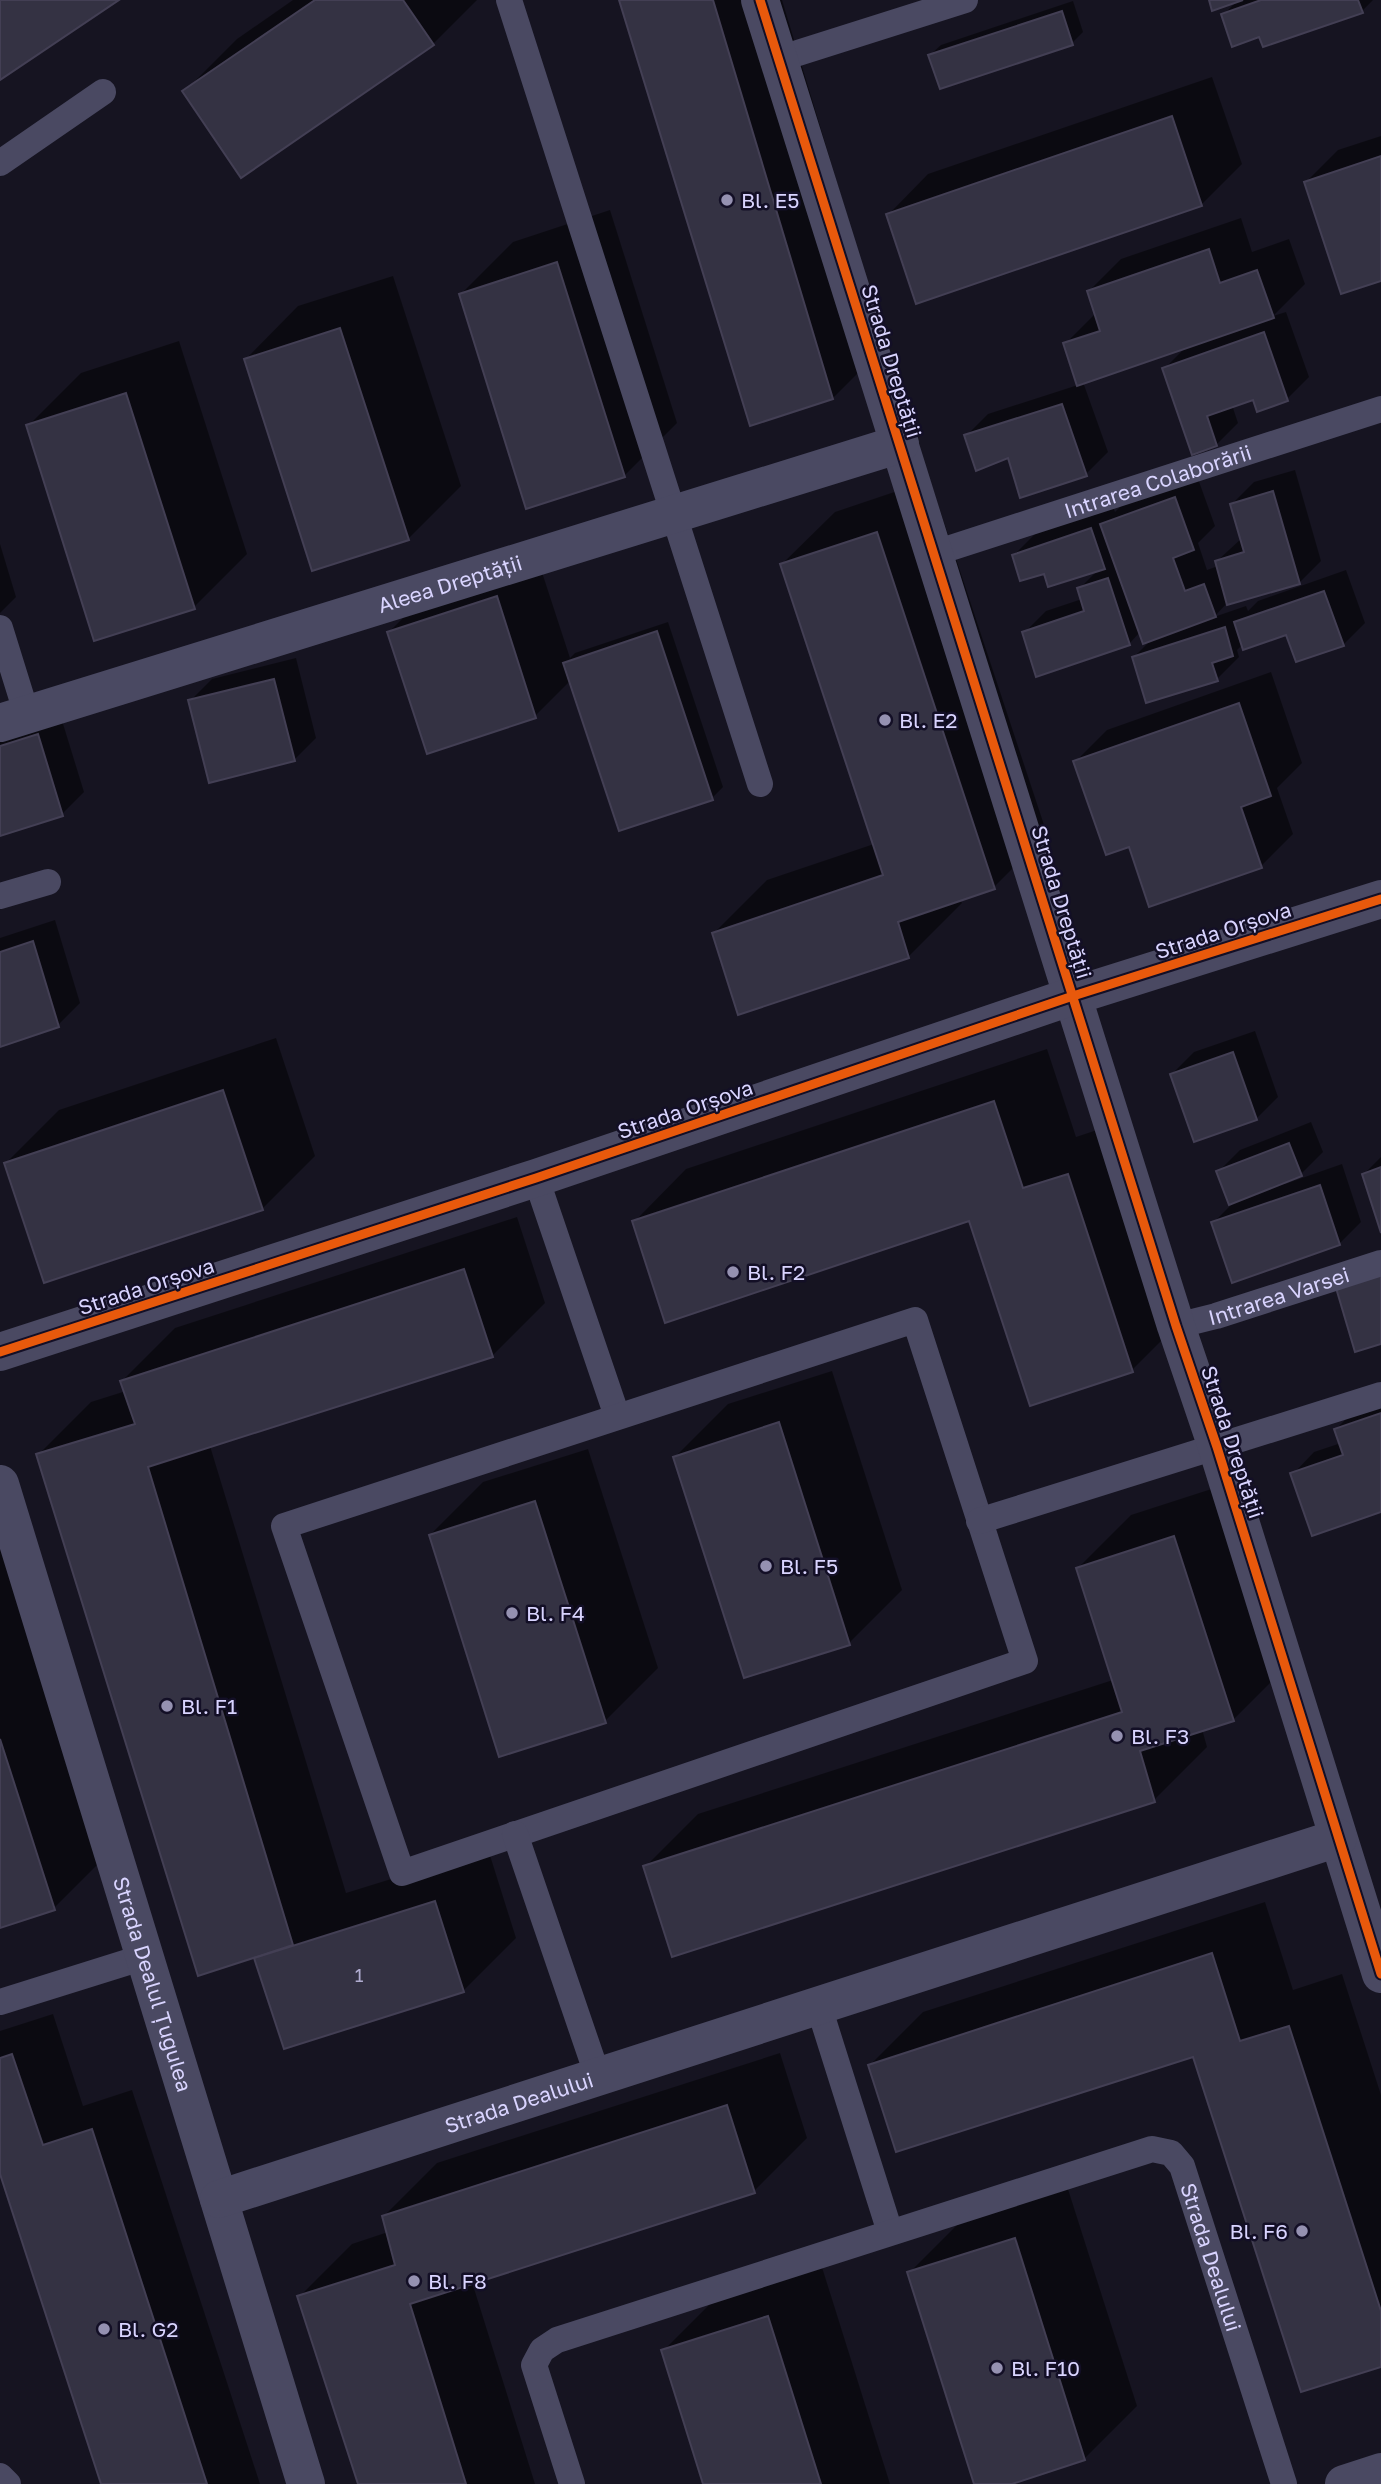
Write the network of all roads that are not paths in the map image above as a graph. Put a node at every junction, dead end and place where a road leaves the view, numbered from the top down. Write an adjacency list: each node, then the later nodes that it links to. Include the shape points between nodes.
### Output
1 (509, 0): 9 (lane)
2 (760, 0): 4 (street, Strada Dreptății)
3 (965, 0): 4 (lane)
4 (779, 59): 8 (street, Strada Dreptății)
5 (103, 92): 6 (lane)
6 (0, 163)
7 (1381, 409): 10 (lane, Intrarea Colaborării)
8 (900, 444): 9 (street, Aleea Dreptății); 10 (street, Strada Dreptății)
9 (673, 516): 12 (street, Aleea Dreptății); 13 (lane)
10 (935, 553): 17 (street, Strada Dreptății)
11 (0, 628): 12 (lane)
12 (14, 719)
13 (760, 784)
14 (48, 881): 15 (lane)
15 (0, 896)
16 (1381, 898): 17 (street, Strada Orșova)
17 (1073, 996): 18 (street, Strada Orșova); 20 (street, Strada Dreptății)
18 (536, 1178): 21 (street, Strada Orșova); 23 (lane)
19 (1381, 1263): 20 (lane, Intrarea Varsei)
20 (1176, 1326): 24 (street, Strada Dreptății)
21 (0, 1352)
22 (1381, 1395): 24 (lane)
23 (617, 1416): 26 (lane, via 915,1320); 27 (lane, via 284,1527 402,1873)
24 (1217, 1447): 26 (lane); 28 (street, Strada Dreptății)
25 (0, 1484): 29 (street, Strada Dealul Țugulea)
26 (979, 1521): 27 (lane, via 1025,1661)
27 (515, 1834): 33 (lane)
28 (1338, 1838): 30 (street, Strada Dreptății); 32 (street, Strada Dealului)
29 (144, 1957): 31 (lane); 34 (street, Strada Dealul Țugulea)
30 (1381, 1974)
31 (0, 2002)
32 (819, 2007): 33 (street, Strada Dealului); 35 (lane)
33 (598, 2077): 34 (street, Strada Dealului)
34 (219, 2199): 39 (street, Strada Dealul Țugulea)
35 (890, 2232): 40 (lane, Strada Dealului, via 557,2340 542,2350 534,2365); 41 (lane, Strada Dealului, via 1152,2149 1171,2153 1182,2166)
36 (1381, 2472): 42 (street)
37 (0, 2476): 38 (lane)
38 (8, 2484)
39 (306, 2484)
40 (572, 2484)
41 (1284, 2484)
42 (1344, 2484)

